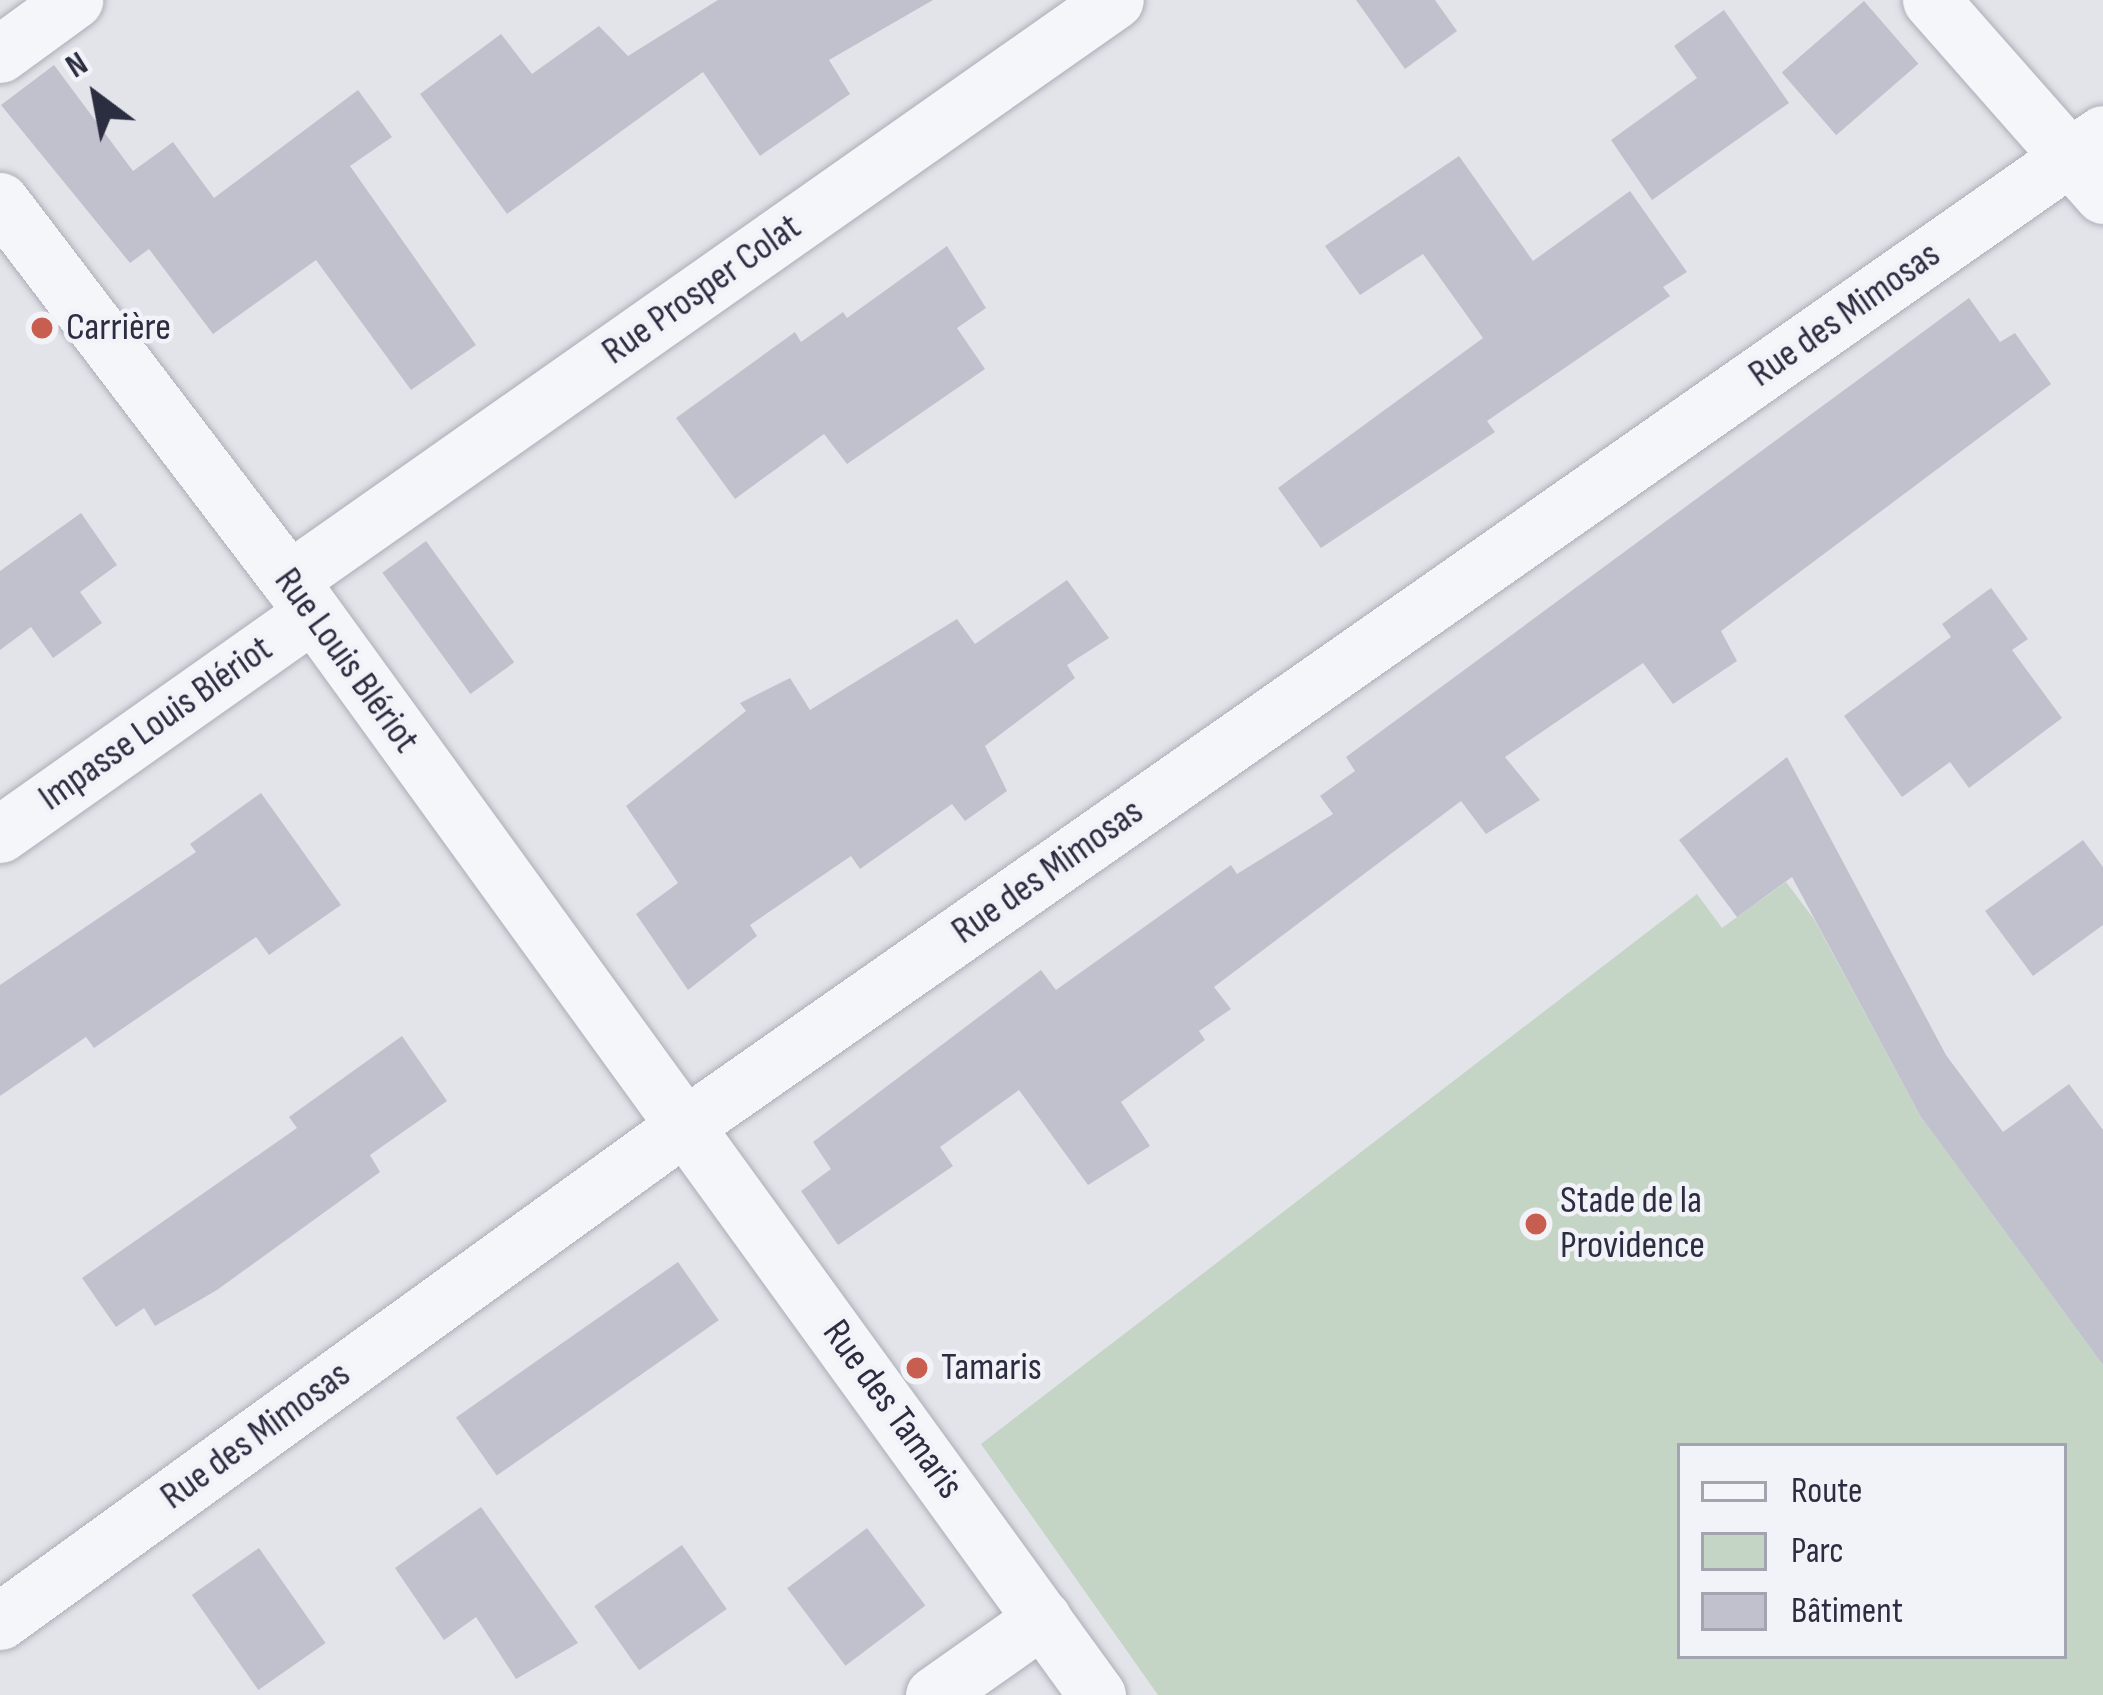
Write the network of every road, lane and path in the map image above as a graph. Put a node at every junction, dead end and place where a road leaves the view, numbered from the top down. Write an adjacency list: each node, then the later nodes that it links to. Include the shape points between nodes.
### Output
1 (74, 0): 4 (street)
2 (1115, 0): 7 (street, Rue Prosper Colat)
3 (1931, 0): 5 (street)
4 (0, 54)
5 (2093, 162): 9 (street, Rue des Mimosas)
6 (0, 201): 7 (street, Rue Louis Blériot)
7 (300, 598): 8 (street, Impasse Louis Blériot); 9 (street, Rue Louis Blériot)
8 (0, 834)
9 (686, 1125): 10 (street, Rue des Tamaris); 11 (street, Rue des Mimosas)
10 (1042, 1618): 12 (street); 13 (street, Rue des Tamaris)
11 (0, 1621)
12 (934, 1695)
13 (1097, 1695)

